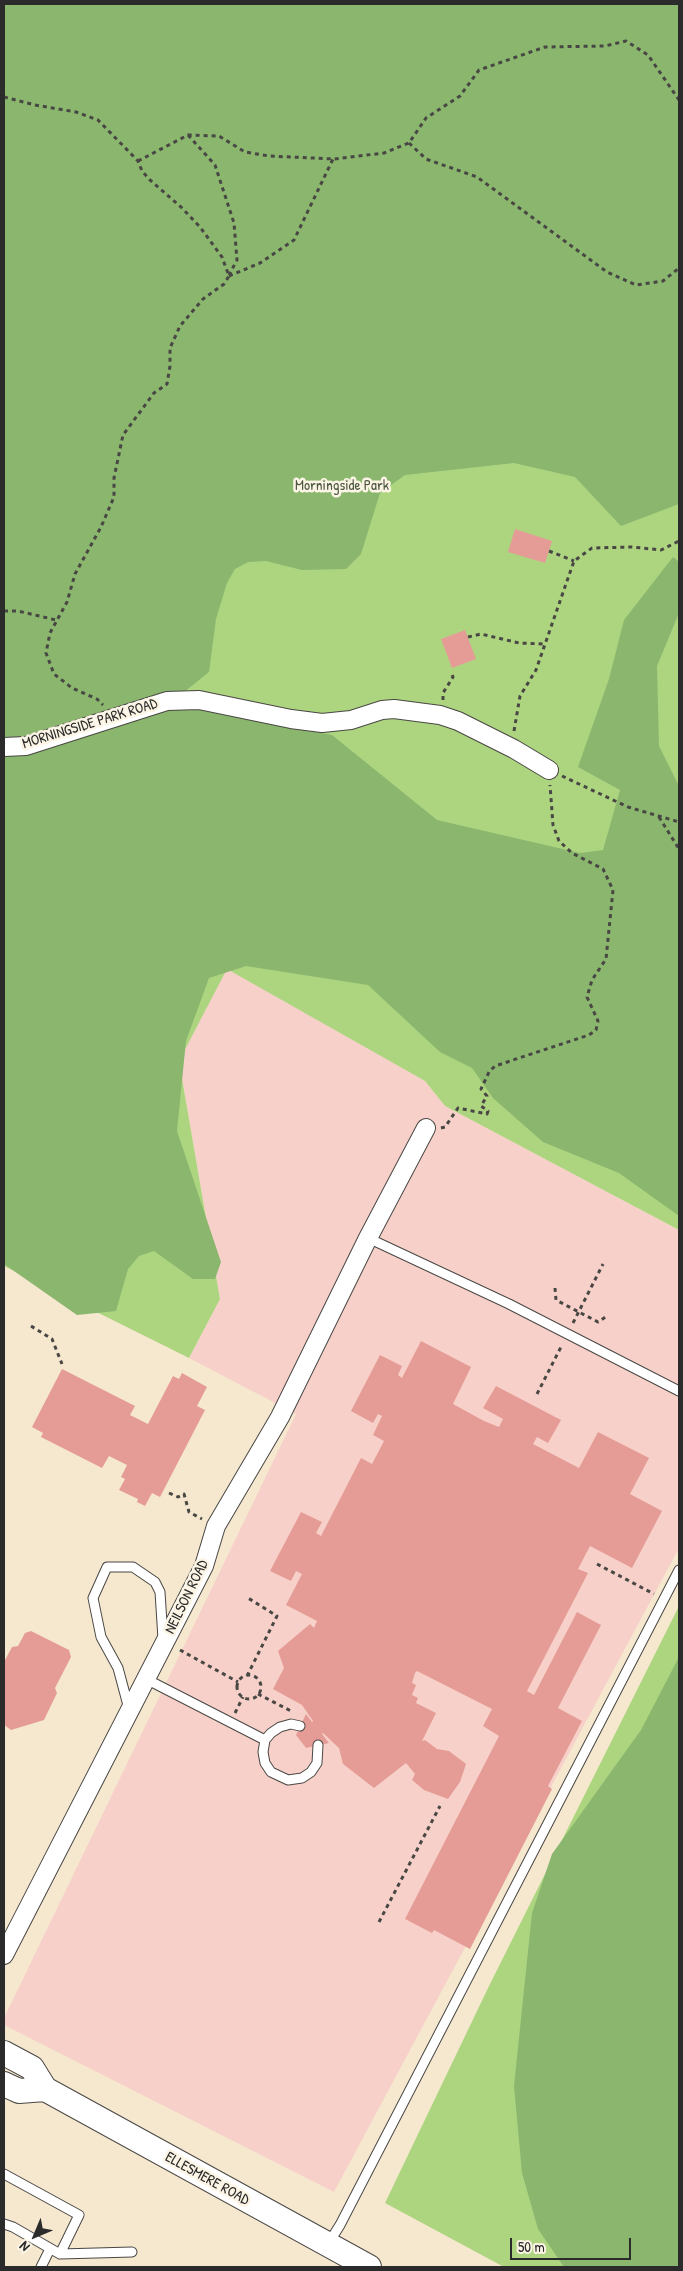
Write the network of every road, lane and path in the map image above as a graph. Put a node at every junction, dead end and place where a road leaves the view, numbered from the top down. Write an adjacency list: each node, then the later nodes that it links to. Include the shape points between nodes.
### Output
1 (4, 97): 6 (path, via 76,112 98,120)
2 (679, 100): 4 (path, via 648,55 626,41 605,46 545,47 479,70 460,96 426,118)
3 (188, 135): 5 (path, via 220,136 245,152 269,156); 6 (path); 8 (path, via 215,165 234,223 237,260)
4 (409, 143): 5 (path, via 384,153); 7 (path, via 426,158 477,177 622,279 636,285 664,281)
5 (334, 159): 8 (path, via 294,240 260,263)
6 (138, 160): 8 (path, via 150,180 181,206 200,228 222,257)
7 (679, 268)
8 (229, 276): 13 (path, via 180,326 170,348 167,384 154,393 124,435 114,478 114,497)
9 (679, 541): 11 (path, via 661,550 592,548)
10 (549, 551): 11 (path)
11 (574, 561): 15 (path)
12 (4, 610): 13 (path)
13 (56, 620): 18 (path, via 46,653 54,674 72,688 97,699)
14 (468, 637): 15 (path, via 481,634 515,642)
15 (544, 644): 20 (path, via 536,670 520,696 514,726)
16 (452, 672): 17 (path)
17 (440, 715): 18 (street, MORNINGSIDE PARK ROAD, via 394,709 351,720 322,723 191,700 168,701); 20 (street, MORNINGSIDE PARK ROAD)
18 (116, 716): 19 (street, MORNINGSIDE PARK ROAD, via 26,746)
19 (4, 747)
20 (514, 749): 21 (street, MORNINGSIDE PARK ROAD)
21 (549, 770): 22 (path, via 628,808); 25 (path, via 553,825 559,841 572,853 603,869 613,890 606,959 592,980 587,997 598,1021 596,1030 495,1066 481,1089 487,1096 481,1106 488,1111 487,1114 458,1108 445,1128)
22 (658, 817): 23 (path); 24 (path)
23 (679, 822)
24 (679, 849)
25 (426, 1128): 26 (street, NEILSON ROAD)
26 (368, 1238): 32 (lane); 37 (street, NEILSON ROAD, via 280,1417)
27 (603, 1264): 29 (path)
28 (555, 1288): 29 (path, via 556,1300)
29 (578, 1312): 30 (path, via 598,1322); 32 (path)
30 (607, 1316)
31 (31, 1326): 33 (path, via 52,1339)
32 (568, 1334): 34 (lane); 35 (path)
33 (62, 1364)
34 (679, 1391)
35 (537, 1394)
36 (169, 1492): 37 (path, via 178,1497 184,1494 189,1512)
37 (216, 1526): 42 (street, NEILSON ROAD, via 204,1566)
38 (597, 1564): 41 (path)
39 (679, 1570): 41 (lane)
40 (248, 1598): 43 (path, via 277,1616)
41 (664, 1599): 59 (lane)
42 (164, 1643): 44 (street, NEILSON ROAD); 45 (path); 47 (lane, via 160,1592 154,1582 133,1567 107,1567 93,1598 101,1637 118,1668)
43 (247, 1676): 45 (path); 46 (path, via 258,1680)
44 (146, 1679): 47 (street, NEILSON ROAD); 49 (lane)
45 (238, 1682): 46 (path, via 238,1692 243,1697 249,1699)
46 (258, 1694): 48 (path, via 298,1715)
47 (129, 1712): 53 (street, NEILSON ROAD)
48 (298, 1726): 49 (lane, via 280,1727)
49 (266, 1740): 50 (lane, via 265,1763 271,1772 288,1780 302,1778 311,1772 317,1763)
50 (318, 1745)
51 (440, 1806): 52 (path)
52 (379, 1922)
53 (4, 1955)
54 (4, 2053): 56 (main road, ELLESMERE ROAD, via 32,2068)
55 (4, 2084): 56 (main road, via 19,2091)
56 (45, 2089): 59 (main road, ELLESMERE ROAD)
57 (4, 2174): 62 (lane, via 79,2215)
58 (4, 2224): 60 (lane)
59 (327, 2245): 64 (main road, ELLESMERE ROAD)
60 (50, 2248): 62 (lane); 63 (lane)
61 (132, 2252): 62 (lane)
62 (60, 2254)
63 (41, 2267)
64 (369, 2267)

